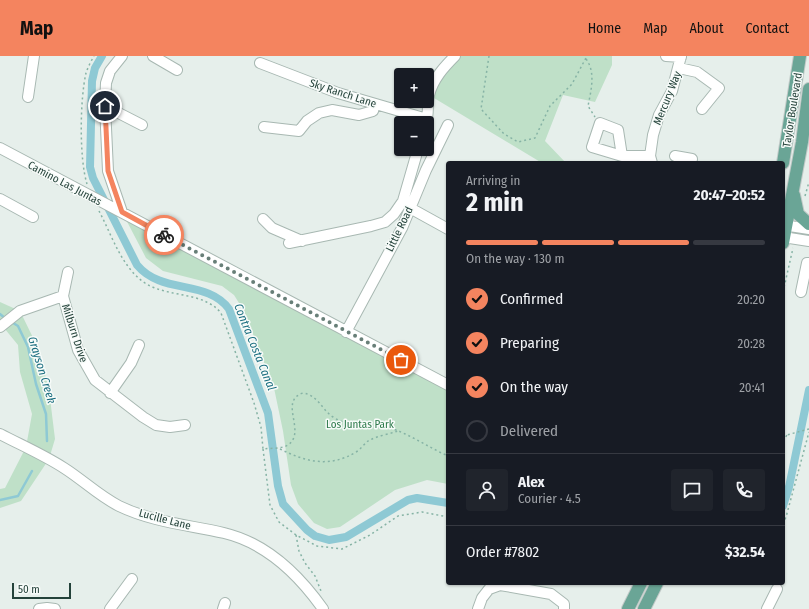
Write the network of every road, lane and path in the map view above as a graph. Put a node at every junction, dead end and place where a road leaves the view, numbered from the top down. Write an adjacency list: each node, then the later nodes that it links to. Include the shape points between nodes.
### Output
1 (34, 56): 15 (street)
2 (94, 56): 33 (path, via 87,71 82,113 82,164)
3 (122, 56): 17 (street, via 110,71 106,83)
4 (153, 56): 13 (street)
5 (455, 56): 20 (street, via 441,70 434,83 429,95)
6 (488, 56): 9 (path, via 481,110 504,134 518,142 535,138 550,106 572,84)
7 (666, 56): 10 (street)
8 (800, 56): 31 (main road, Taylor Boulevard)
9 (586, 57): 21 (path, via 591,65 592,77 588,106)
10 (681, 57): 12 (street, Mercury Way)
11 (260, 63): 16 (street, Sky Ranch Lane, via 338,93)
12 (679, 68): 18 (street, via 697,72 719,88); 29 (street, Mercury Way, via 672,91 652,135)
13 (177, 70)
14 (809, 89): 32 (main road, Taylor Boulevard)
15 (28, 97)
16 (375, 104): 19 (street, Sky Ranch Lane); 24 (street, via 373,111 359,115 332,110 319,114 307,121 299,131)
17 (105, 106): 22 (street); 36 (street, via 108,171)
18 (702, 109)
19 (412, 116)
20 (427, 116)
21 (600, 123): 27 (street, via 618,130); 27 (street, via 592,147)
22 (142, 125)
23 (448, 125): 35 (street, Little Road)
24 (264, 127)
25 (0, 148): 33 (street, Camino Las Juntas)
26 (416, 156): 43 (street, via 403,201 385,222)
27 (622, 156): 29 (street)
28 (675, 156): 30 (street)
29 (651, 159)
30 (692, 161)
31 (783, 161)
32 (793, 188): 39 (main road, via 798,214); 40 (main road, Taylor Boulevard)
33 (94, 198): 36 (street, Camino Las Juntas); 65 (path, via 134,274 155,288 212,304 221,313 254,403 261,427)
34 (0, 199): 37 (street)
35 (410, 208): 41 (street); 53 (street, Little Road, via 402,228)
36 (119, 211): 53 (street, Camino Las Juntas)
37 (33, 217)
38 (263, 219): 43 (street, via 272,228)
39 (809, 224)
40 (785, 225): 42 (street); 44 (main road, Taylor Boulevard)
41 (446, 228)
42 (809, 229)
43 (302, 241): 46 (street)
44 (786, 241): 45 (street); 47 (path)
45 (809, 241)
46 (289, 243)
47 (785, 258)
48 (809, 263): 50 (street)
49 (68, 272): 51 (street)
50 (801, 292)
51 (63, 296): 52 (street, Milburn Drive, via 20,311); 56 (street, Milburn Drive, via 78,350 95,380)
52 (1, 326)
53 (346, 332): 55 (street, Camino Las Juntas)
54 (140, 345): 56 (street)
55 (446, 383)
56 (110, 393): 57 (street, Milburn Drive, via 156,425)
57 (185, 425)
58 (808, 429): 62 (path)
59 (398, 431): 64 (path, via 368,441 353,454 329,463 298,457); 64 (path, via 347,424 330,414 314,397 303,393 296,395 292,403 293,438 288,445); 66 (path)
60 (809, 432): 68 (path)
61 (0, 434): 78 (street, Lucille Lane, via 64,467 119,506 153,518 226,533 260,548 287,567)
62 (787, 434): 63 (path)
63 (785, 438)
64 (278, 448): 65 (path)
65 (263, 449): 69 (path, via 270,505 280,522)
66 (446, 455)
67 (446, 517): 69 (path, via 422,512 398,516 370,535 342,549 317,546)
68 (785, 519)
69 (296, 535): 74 (path, via 299,550)
70 (132, 579): 77 (street)
71 (640, 585): 81 (main road)
72 (656, 585): 82 (main road)
73 (777, 588): 83 (street)
74 (321, 591)
75 (39, 609): 76 (street)
76 (55, 609)
77 (110, 609)
78 (323, 609)
79 (478, 609): 80 (street, via 489,589 500,585 551,594 564,604)
80 (564, 609)
81 (628, 609)
82 (644, 609)
83 (767, 609)

